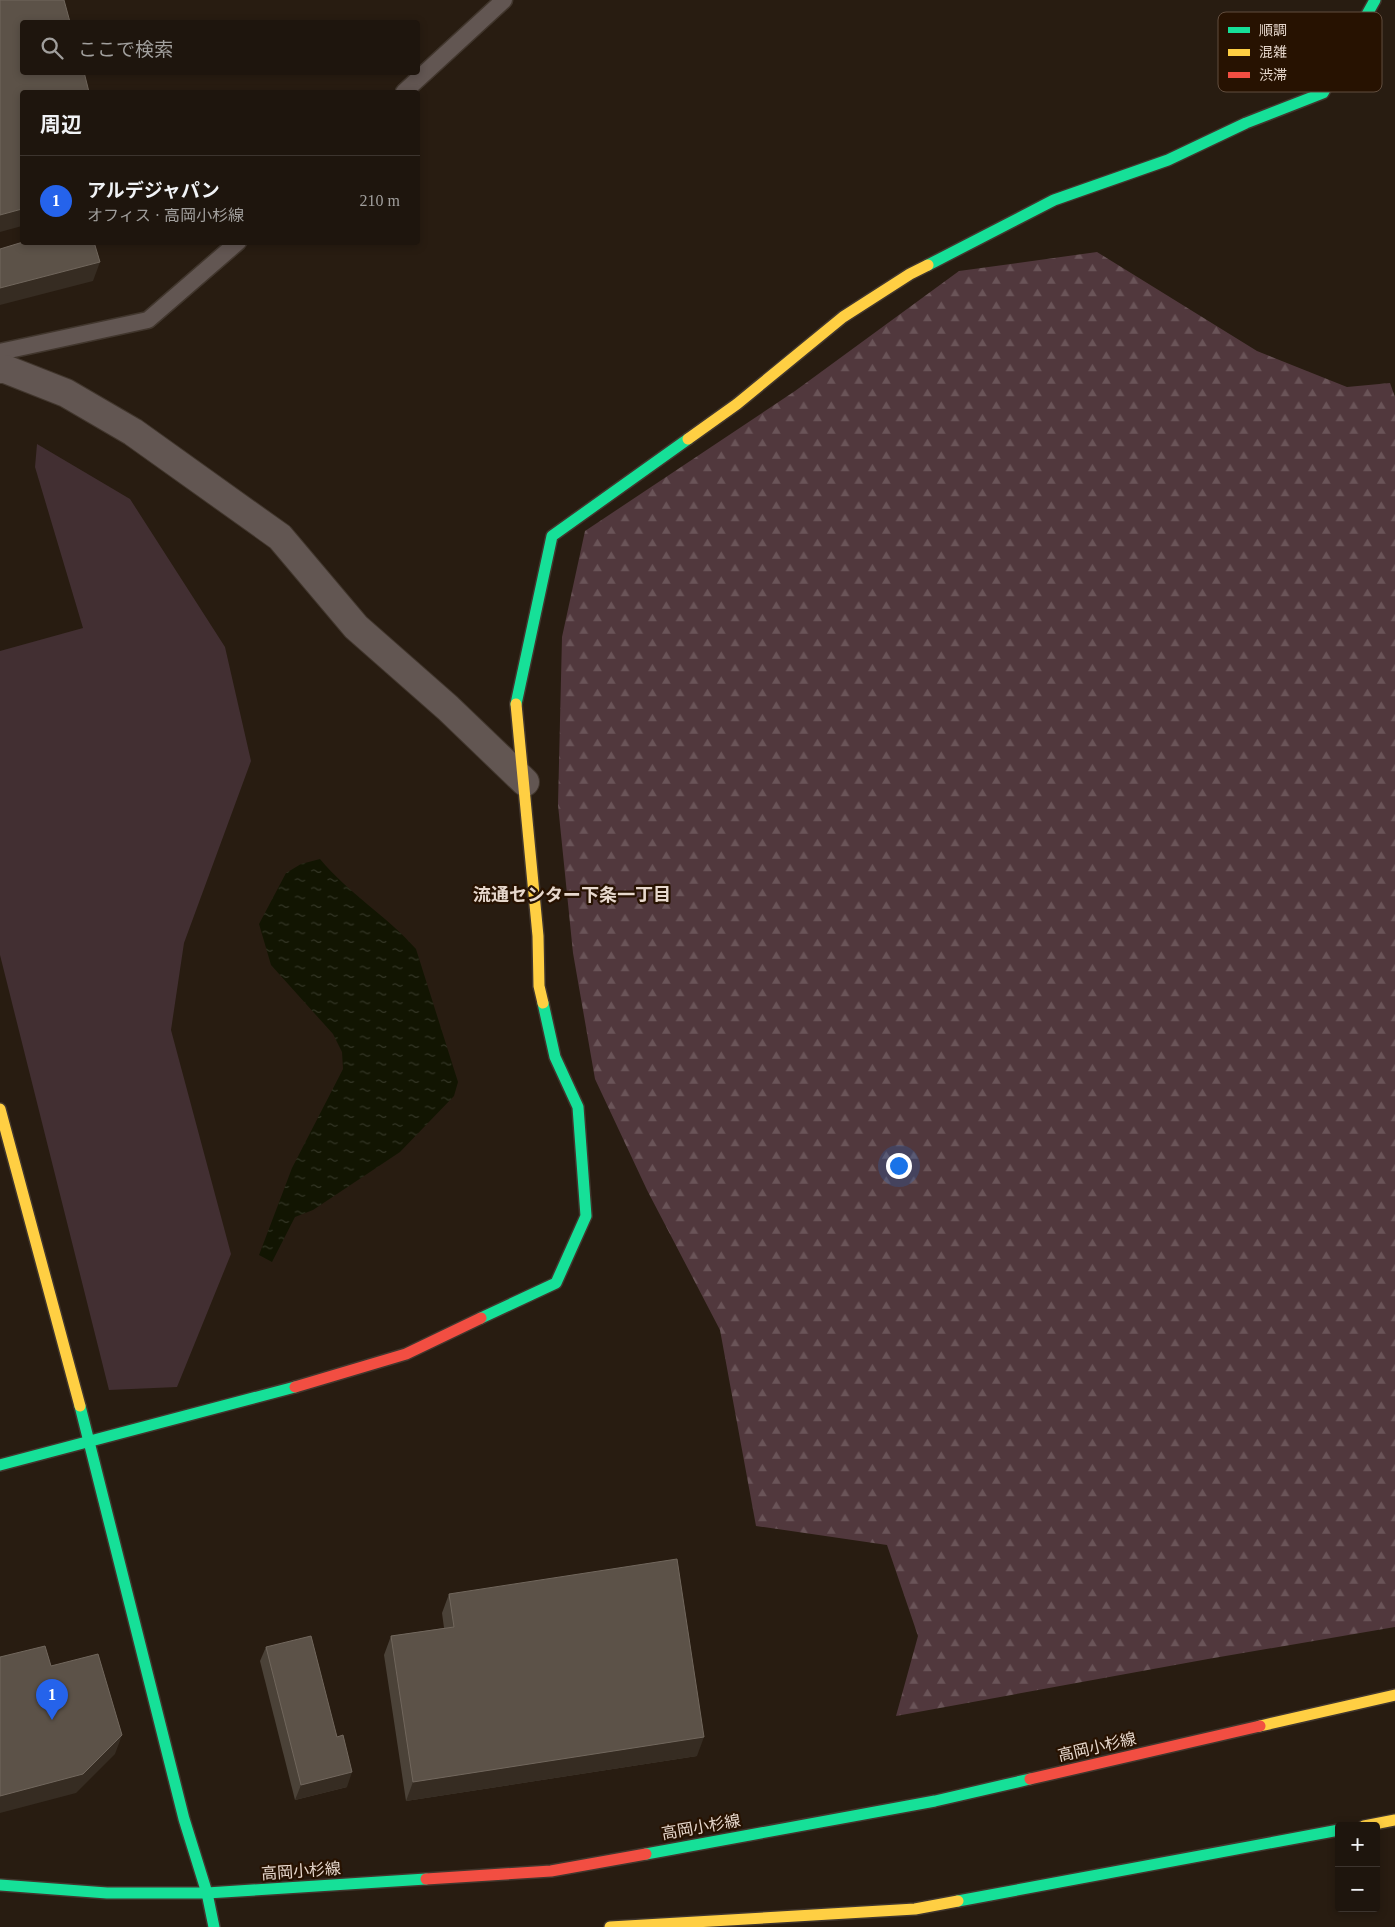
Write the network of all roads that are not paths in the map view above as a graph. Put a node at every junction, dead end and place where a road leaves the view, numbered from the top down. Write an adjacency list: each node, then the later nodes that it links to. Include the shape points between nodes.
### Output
1 (504, 0): 4 (lane)
2 (1375, 0): 3 (street)
3 (1368, 12)
4 (406, 90)
5 (1324, 92): 9 (street, via 1246,123 1168,160 1054,200 910,274 843,317 737,404 552,536 516,703)
6 (235, 245): 7 (lane, via 148,320)
7 (0, 352)
8 (0, 370): 9 (street, via 66,393 133,432 280,537 356,627)
9 (525, 782): 11 (street, via 539,986 555,1057 578,1107 586,1216 556,1283 406,1354)
10 (0, 1109): 11 (street)
11 (89, 1441): 12 (street); 18 (street, via 184,1819)
12 (0, 1465)
13 (1395, 1695): 18 (street, 高岡小杉線, via 935,1801 551,1871)
14 (1395, 1820): 15 (street)
15 (1380, 1823)
16 (1335, 1831): 20 (street, via 915,1909)
17 (0, 1885): 18 (street, 高岡小杉線, via 107,1893)
18 (207, 1893): 19 (street)
19 (214, 1927)
20 (610, 1927)

